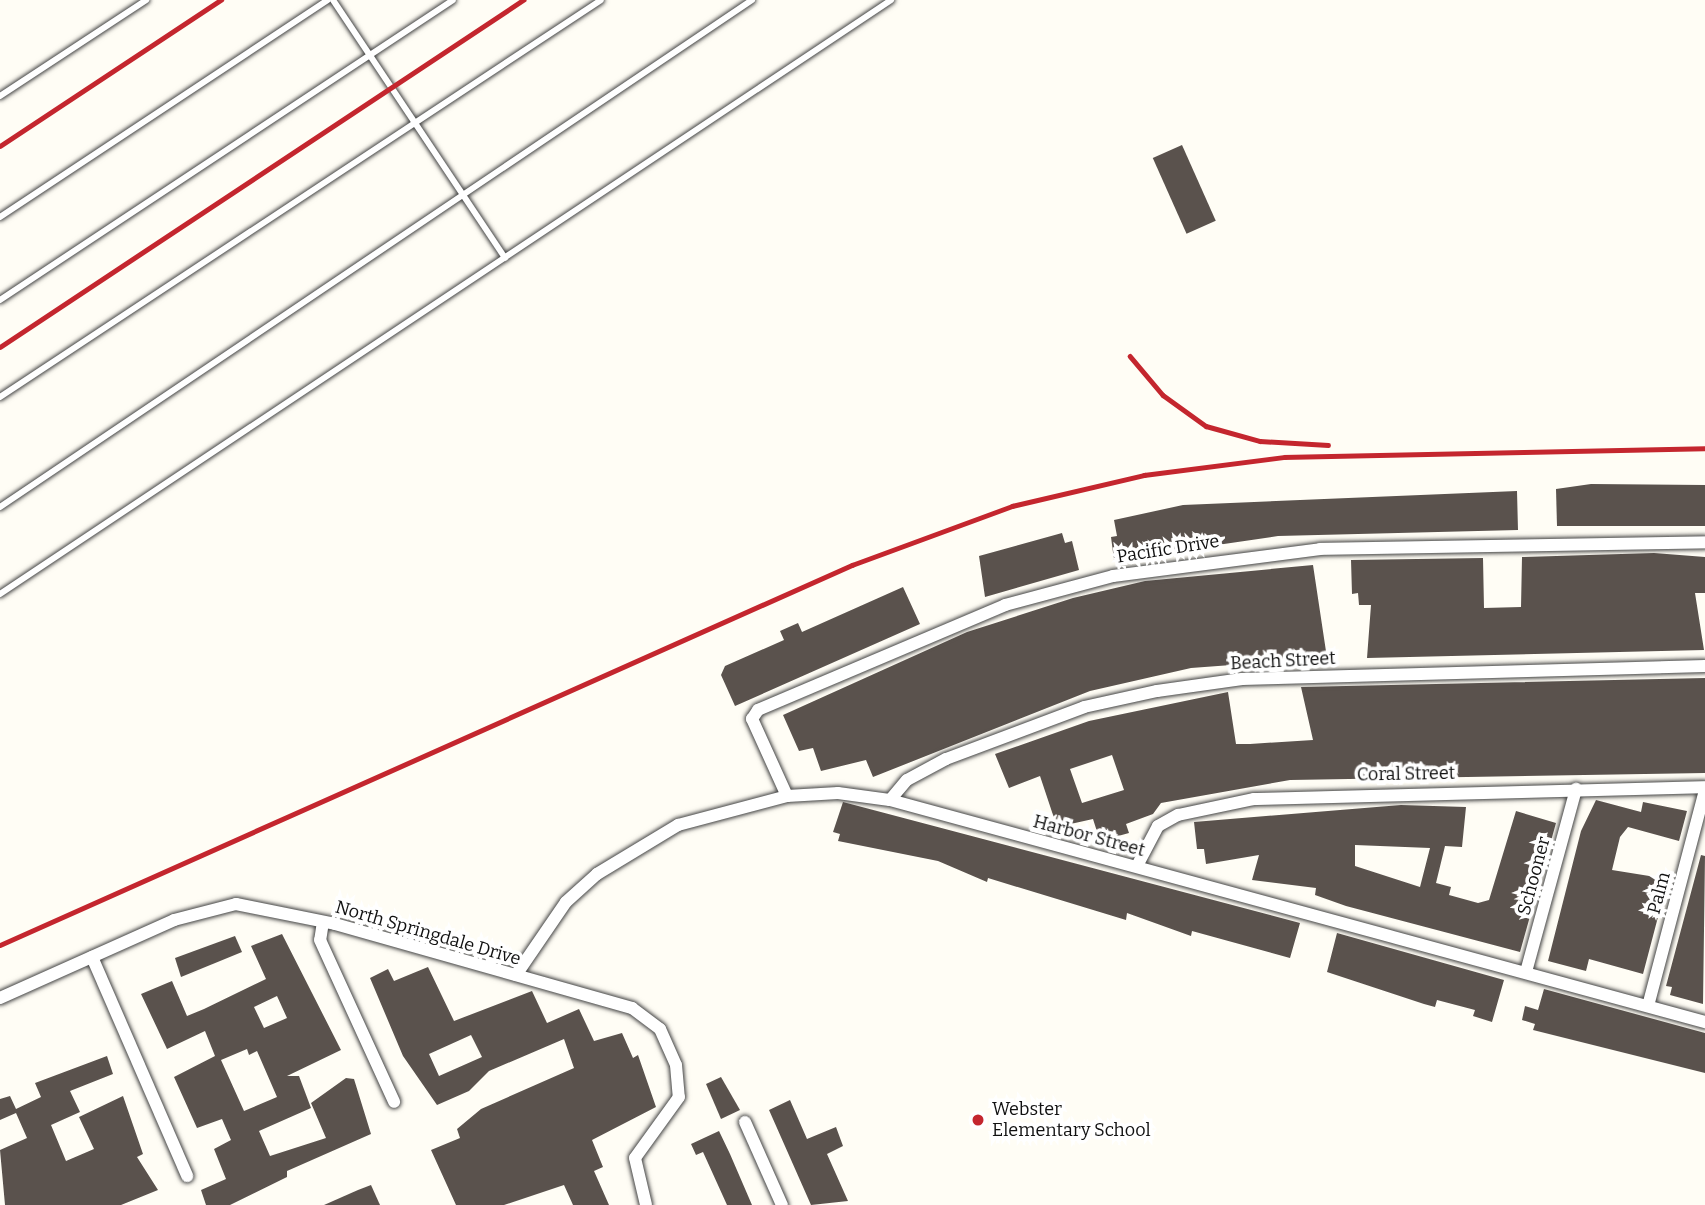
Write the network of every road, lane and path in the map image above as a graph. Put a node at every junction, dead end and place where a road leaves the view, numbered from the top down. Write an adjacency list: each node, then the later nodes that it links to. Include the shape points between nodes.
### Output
1 (146, 0): 8 (lane)
2 (330, 0): 7 (lane); 11 (lane)
3 (453, 0): 7 (lane)
4 (601, 0): 9 (lane)
5 (752, 0): 10 (lane)
6 (891, 0): 12 (lane)
7 (370, 55): 9 (lane); 13 (lane)
8 (0, 96)
9 (416, 124): 10 (lane); 14 (lane)
10 (463, 195): 12 (lane); 15 (lane)
11 (0, 217)
12 (505, 258): 17 (lane)
13 (0, 300)
14 (0, 397)
15 (0, 507)
16 (1705, 542): 21 (street, Pacific Drive, via 1307,550 1113,576 1005,605 758,710 752,719)
17 (0, 594)
18 (1705, 666): 22 (street, Beach Street, via 1242,679 1157,691 1084,707 946,759 907,780)
19 (1705, 788): 20 (street, Coral Street); 29 (street, Palm)
20 (1576, 789): 23 (street, Coral Street, via 1324,793 1242,801 1178,815 1158,826); 26 (street, Schooner)
21 (787, 796): 22 (street, Harbor Street, via 838,793); 27 (street, Harbor Street, via 678,825 597,874 538,935)
22 (890, 800): 23 (street, Harbor Street)
23 (1137, 866): 26 (street, Harbor Street)
24 (323, 922): 25 (street, North Springdale Drive, via 236,904 174,920); 27 (street, North Springdale Drive); 31 (street, via 320,940)
25 (92, 957): 28 (street, North Springdale Drive); 33 (street)
26 (1526, 972): 29 (street, Harbor Street)
27 (516, 975): 34 (street, North Springdale Drive, via 632,1008 660,1028 676,1065 679,1097 635,1158)
28 (0, 998)
29 (1647, 1006): 30 (street, Harbor Street)
30 (1705, 1022)
31 (394, 1102)
32 (745, 1122): 35 (street)
33 (187, 1175)
34 (646, 1205)
35 (782, 1205)

